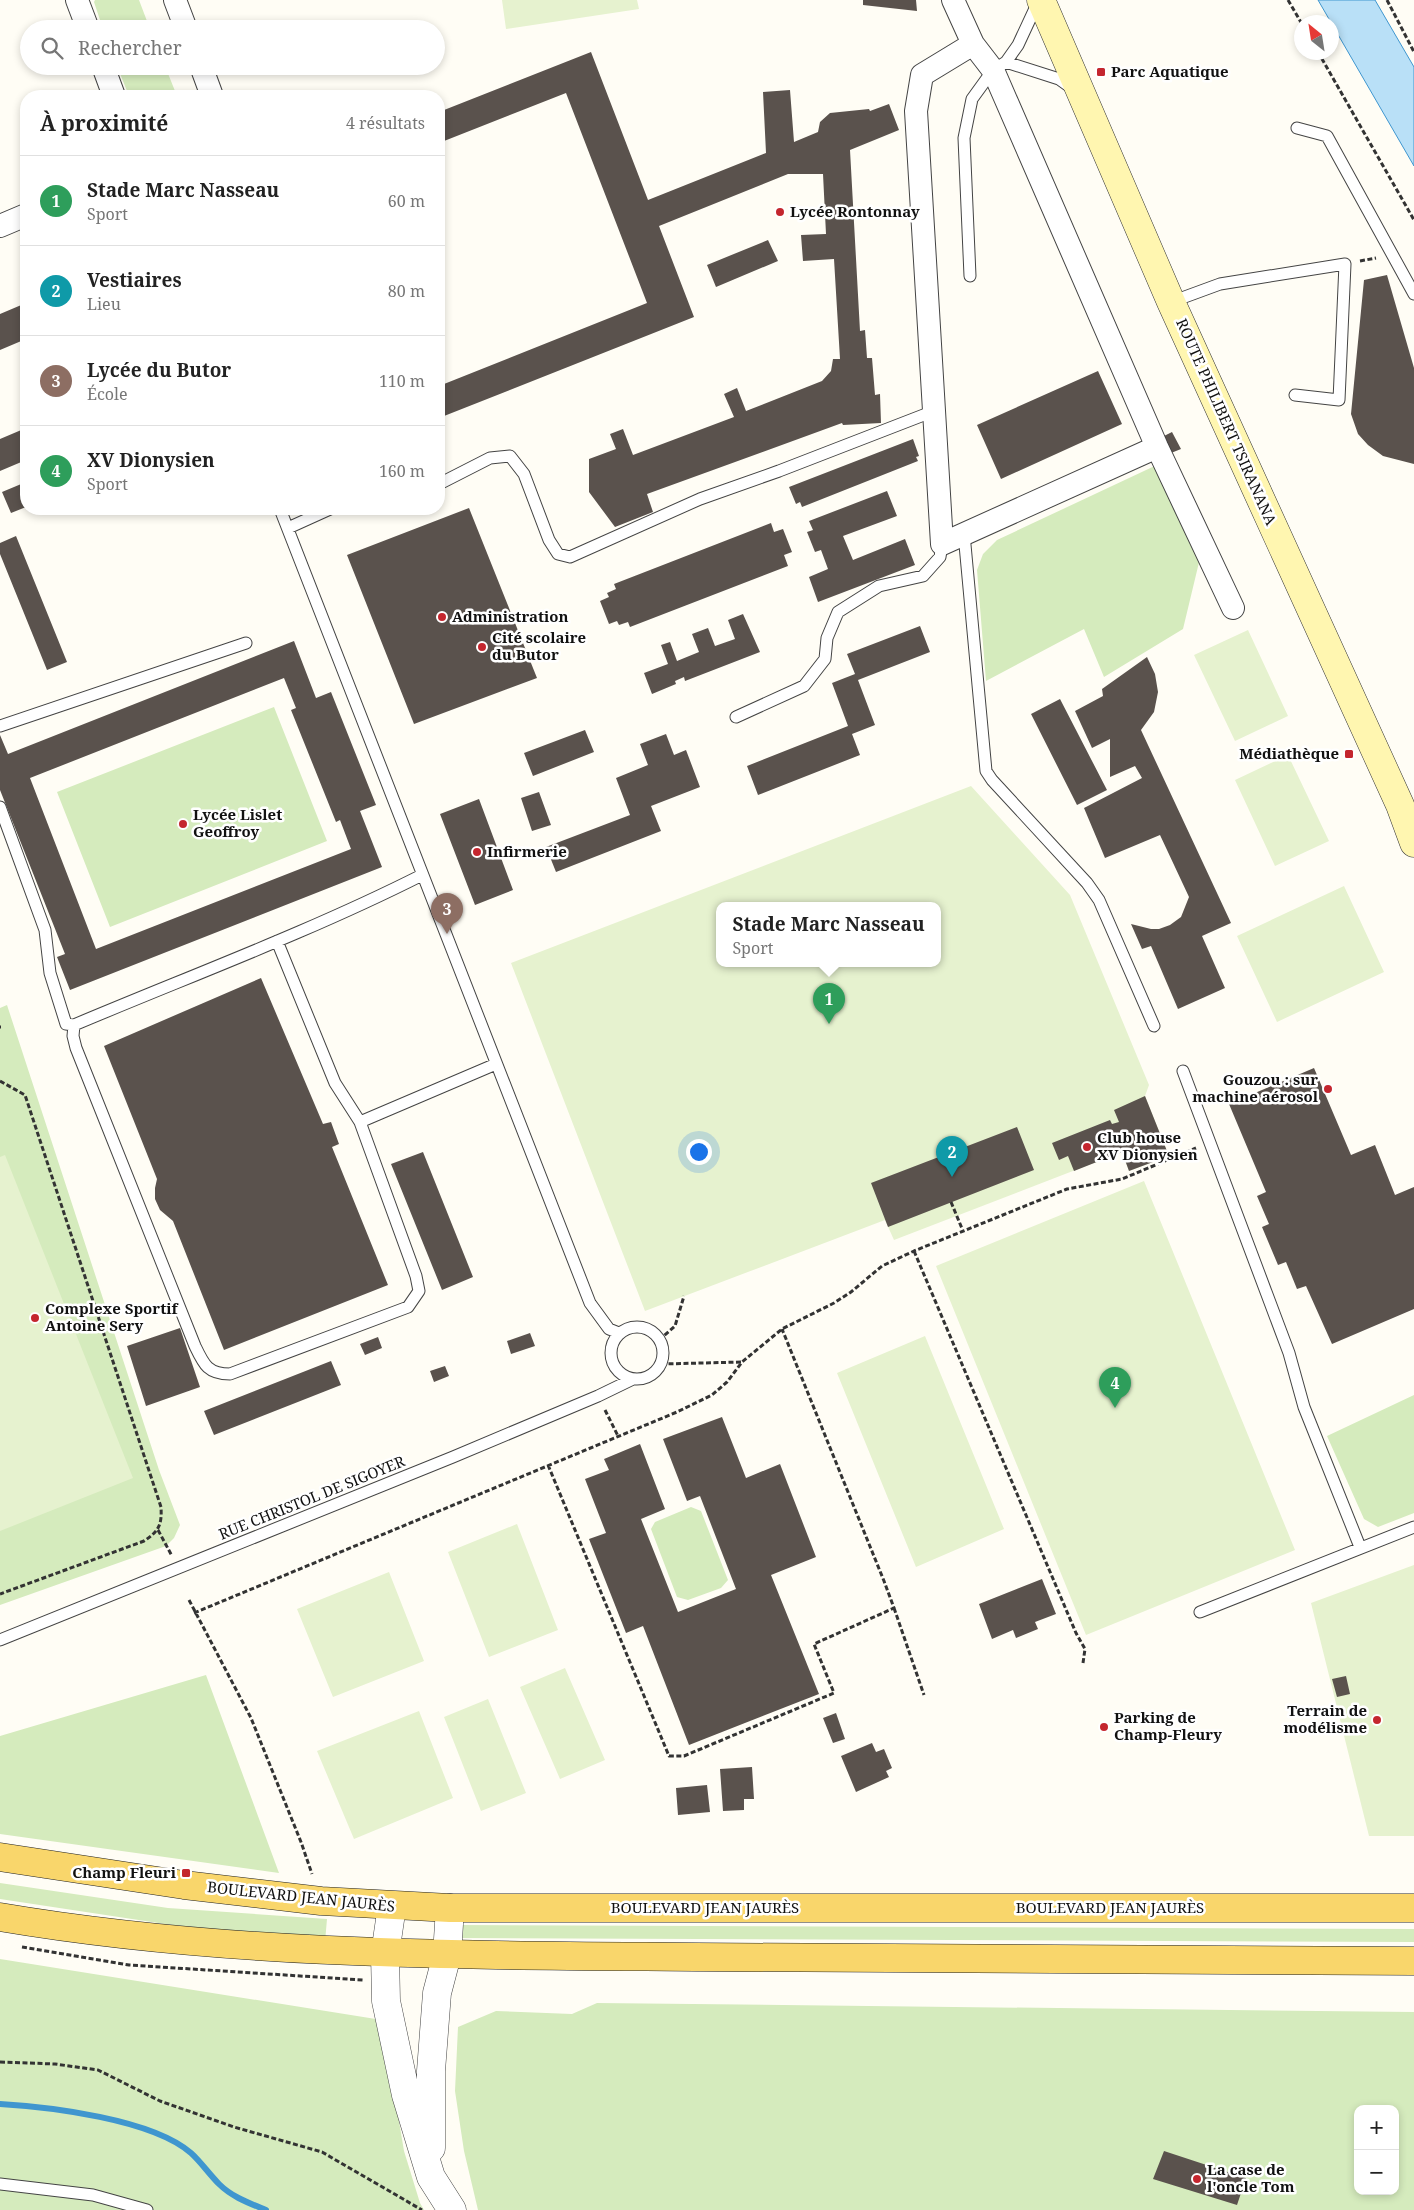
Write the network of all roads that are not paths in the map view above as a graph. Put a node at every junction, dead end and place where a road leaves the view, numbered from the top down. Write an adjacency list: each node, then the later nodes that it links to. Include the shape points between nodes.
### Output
1 (77, 0): 5 (street)
2 (175, 0): 6 (street)
3 (953, 0): 7 (street)
4 (1040, 0): 8 (lane, via 1018,45); 13 (main road, ROUTE PHILIBERT TSIRANANA)
5 (85, 20)
6 (183, 20)
7 (973, 44): 8 (street); 21 (street, via 922,75 916,111)
8 (999, 66): 13 (lane, via 1059,79); 17 (lane, via 972,100 964,138); 22 (street)
9 (106, 75): 11 (street)
10 (204, 75): 12 (street)
11 (112, 90)
12 (210, 90)
13 (1080, 93): 19 (main road, ROUTE PHILIBERT TSIRANANA)
14 (1297, 128): 18 (lane, via 1328,136)
15 (20, 217): 16 (street)
16 (0, 226)
17 (970, 276)
18 (1414, 294)
19 (1171, 302): 20 (lane, via 1220,284 1345,264 1340,400); 34 (main road, ROUTE PHILIBERT TSIRANANA, via 1400,805)
20 (1295, 395)
21 (934, 411): 23 (lane, via 700,499 570,557 558,554 549,540 524,474 510,456 490,458); 28 (street)
22 (1157, 446): 27 (street); 29 (street)
23 (445, 481)
24 (283, 515): 26 (lane)
25 (317, 515): 26 (lane)
26 (288, 528): 35 (lane)
27 (964, 534): 28 (street); 38 (lane, via 986,771 1099,900)
28 (942, 544): 31 (lane, via 940,557 923,576 878,586 838,612 827,638 825,659 804,686)
29 (1233, 608)
30 (246, 643): 32 (lane)
31 (736, 717)
32 (0, 726)
33 (0, 807): 37 (lane, via 45,930 50,973 63,1017 66,1024)
34 (1414, 843)
35 (422, 875): 36 (lane); 39 (lane)
36 (277, 941): 37 (lane); 41 (lane, via 335,1083)
37 (74, 1025): 41 (lane, via 76,1048 195,1346 203,1364 217,1374 230,1374 408,1308 419,1291)
38 (1154, 1026)
39 (496, 1064): 41 (lane); 42 (lane, via 590,1303 609,1329)
40 (1182, 1071): 45 (lane, via 1289,1352 1304,1407)
41 (360, 1122)
42 (619, 1333): 43 (lane, via 612,1351 614,1363); 43 (lane, via 635,1326 645,1328 659,1340 663,1352 661,1364 654,1373 644,1379)
43 (633, 1379): 47 (lane, RUE CHRISTOL DE SIGOYER, via 453,1457)
44 (1414, 1527): 45 (lane)
45 (1360, 1547): 46 (lane)
46 (1200, 1612)
47 (0, 1640)
48 (0, 1857): 49 (main road, BOULEVARD JEAN JAURÈS, via 194,1886)
49 (392, 1906): 50 (main road, BOULEVARD JEAN JAURÈS); 53 (street)
50 (450, 1908): 51 (main road, BOULEVARD JEAN JAURÈS); 54 (street)
51 (1414, 1908)
52 (0, 1917): 53 (main road, via 210,1944)
53 (386, 1954): 54 (main road); 56 (street, via 388,2010 406,2095)
54 (447, 1955): 55 (main road); 56 (street, via 437,1994 431,2071)
55 (1414, 1961)
56 (431, 2177): 59 (street)
57 (0, 2184): 58 (lane, via 93,2195)
58 (146, 2210)
59 (452, 2210)

